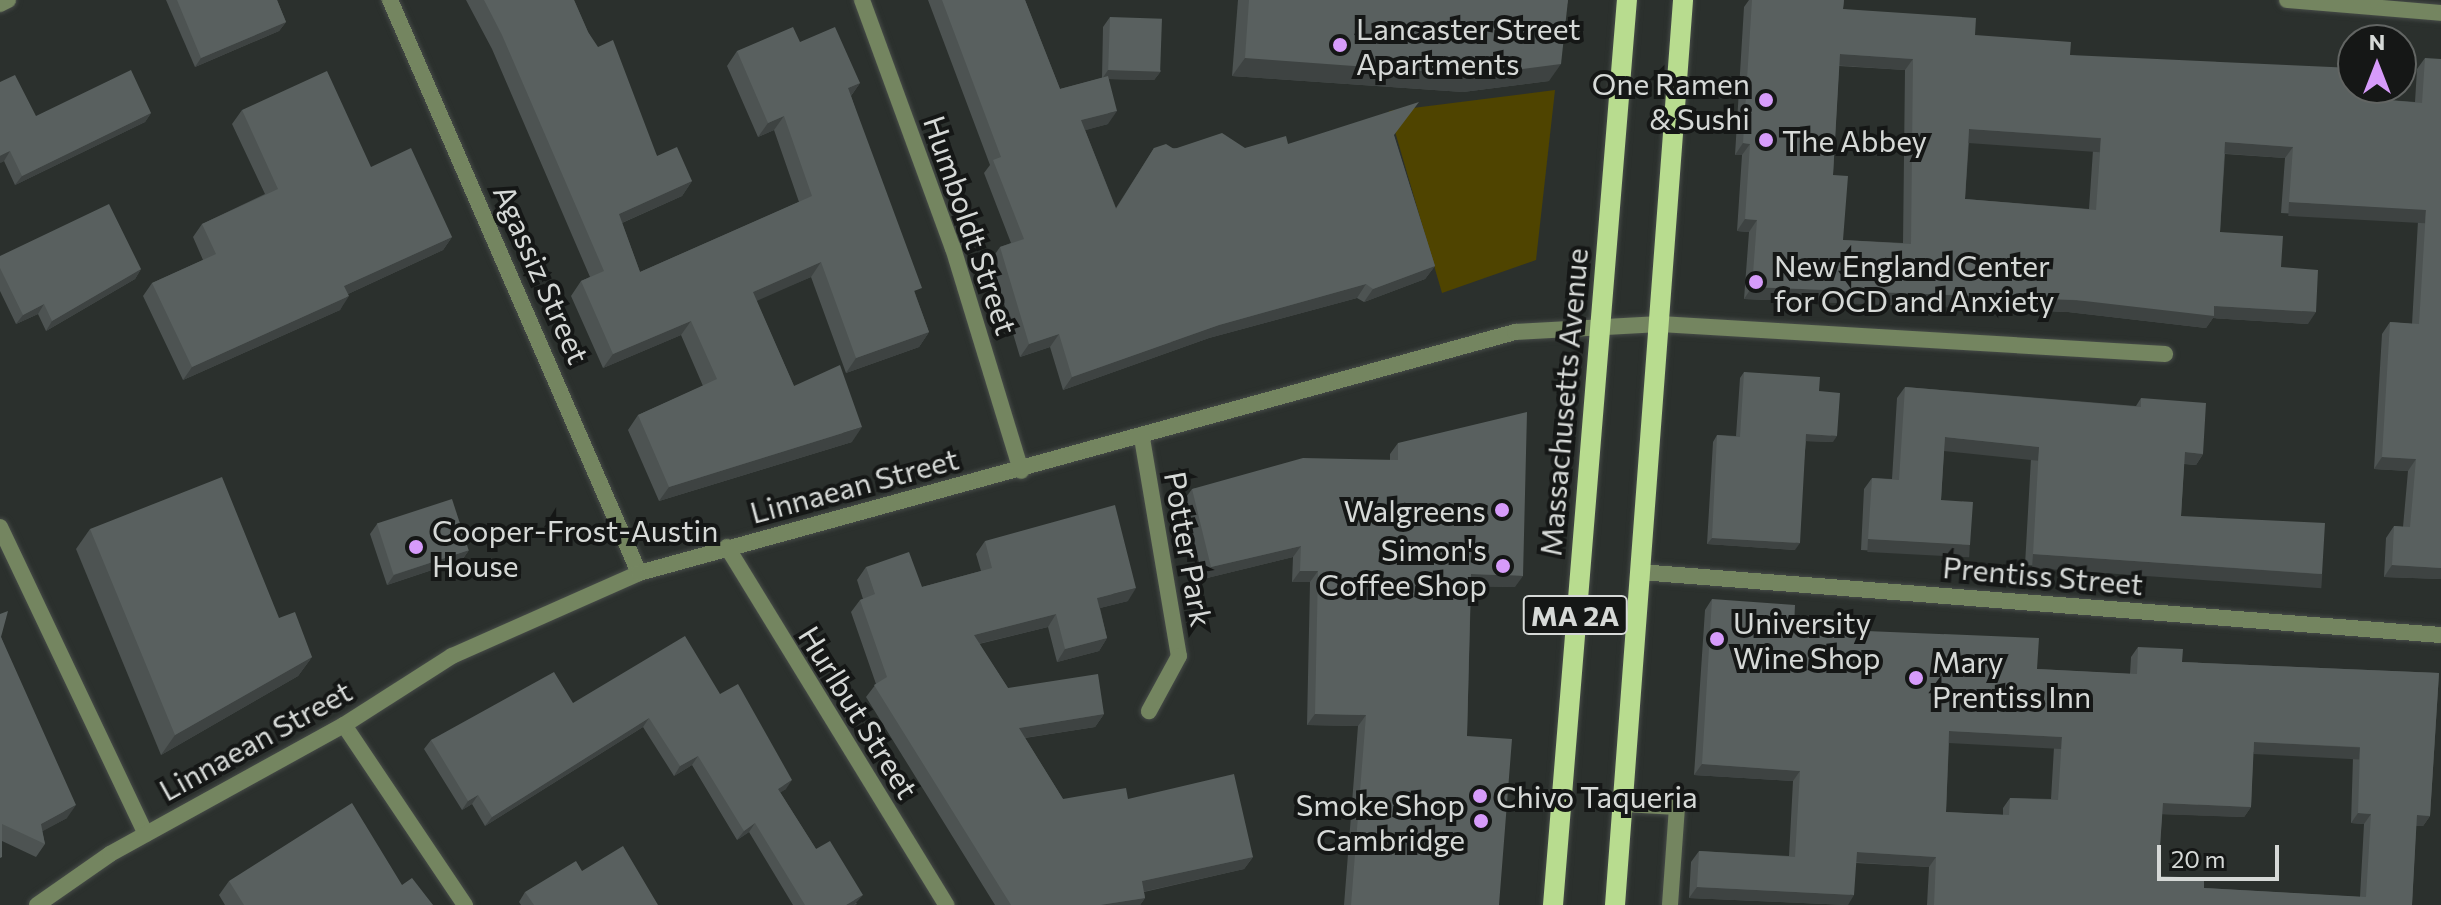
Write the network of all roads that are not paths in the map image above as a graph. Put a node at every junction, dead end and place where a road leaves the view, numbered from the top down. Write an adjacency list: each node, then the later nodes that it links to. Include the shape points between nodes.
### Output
1 (8, 0): 7 (street)
2 (390, 0): 17 (street, Agassiz Street)
3 (862, 0): 13 (street, Humboldt Street, via 953,248)
4 (1627, 0): 9 (main road, Massachusetts Avenue / MA 2A)
5 (1683, 0): 10 (main road, MA 2A)
6 (2287, 0): 8 (street)
7 (0, 4)
8 (2441, 13)
9 (1600, 324): 10 (street, Linnaean Street); 12 (street, Linnaean Street, via 1515,332); 26 (main road, Massachusetts Avenue / MA 2A)
10 (1660, 324): 11 (street, Linnaean Street); 16 (main road, MA 2A)
11 (2165, 354)
12 (1142, 438): 13 (street, Linnaean Street); 19 (street, Potter Park, via 1179,656)
13 (1021, 471): 15 (street, Linnaean Street)
14 (0, 527): 22 (street)
15 (727, 547): 17 (street, Linnaean Street); 25 (street, Hurlbut Street)
16 (1640, 572): 18 (street, Prentiss Street); 21 (main road, MA 2A)
17 (639, 573): 20 (street, Linnaean Street, via 452,656)
18 (2441, 635)
19 (1149, 711)
20 (344, 725): 22 (street, Linnaean Street); 24 (street)
21 (1624, 804): 27 (main road, MA 2A); 28 (street, via 1677,807)
22 (146, 834): 23 (street, Linnaean Street)
23 (37, 905)
24 (465, 905)
25 (946, 905)
26 (1553, 905)
27 (1615, 905)
28 (1670, 905)

